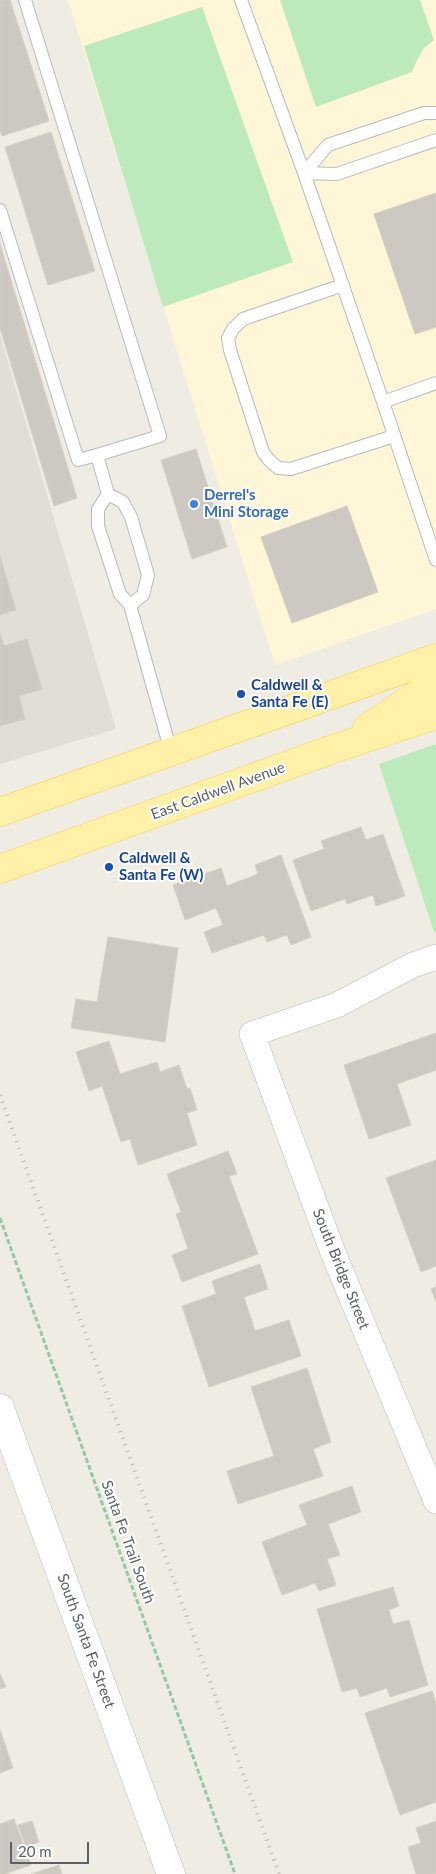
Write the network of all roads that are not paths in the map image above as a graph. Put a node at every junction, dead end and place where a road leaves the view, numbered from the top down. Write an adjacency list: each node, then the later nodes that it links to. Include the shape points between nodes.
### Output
1 (25, 0): 11 (lane, via 160,436)
2 (241, 0): 5 (lane)
3 (436, 113): 5 (lane, via 424,113 328,145)
4 (436, 140): 5 (lane, via 337,174)
5 (304, 173): 7 (lane)
6 (0, 210): 11 (lane, via 78,460)
7 (343, 285): 9 (lane); 10 (lane, via 242,319 232,329 228,338 230,350 263,452 278,468 291,469)
8 (436, 383): 9 (lane)
9 (383, 402): 10 (lane)
10 (394, 436): 13 (lane)
11 (97, 455): 12 (lane)
12 (108, 494): 14 (lane, via 98,509 98,526 120,594); 14 (lane, via 124,502 148,575 143,595)
13 (436, 560)
14 (130, 605): 19 (lane)
15 (436, 658): 19 (main road)
16 (436, 687): 18 (main road, via 421,692)
17 (436, 715): 18 (main road, East Caldwell Avenue)
18 (333, 750): 21 (main road, East Caldwell Avenue)
19 (171, 752): 20 (main road)
20 (0, 812)
21 (0, 869)
22 (436, 957): 24 (street, South Bridge Street, via 413,964 337,1005 252,1034 332,1250)
23 (0, 1408): 25 (street, South Santa Fe Street)
24 (436, 1501)
25 (171, 1874)

